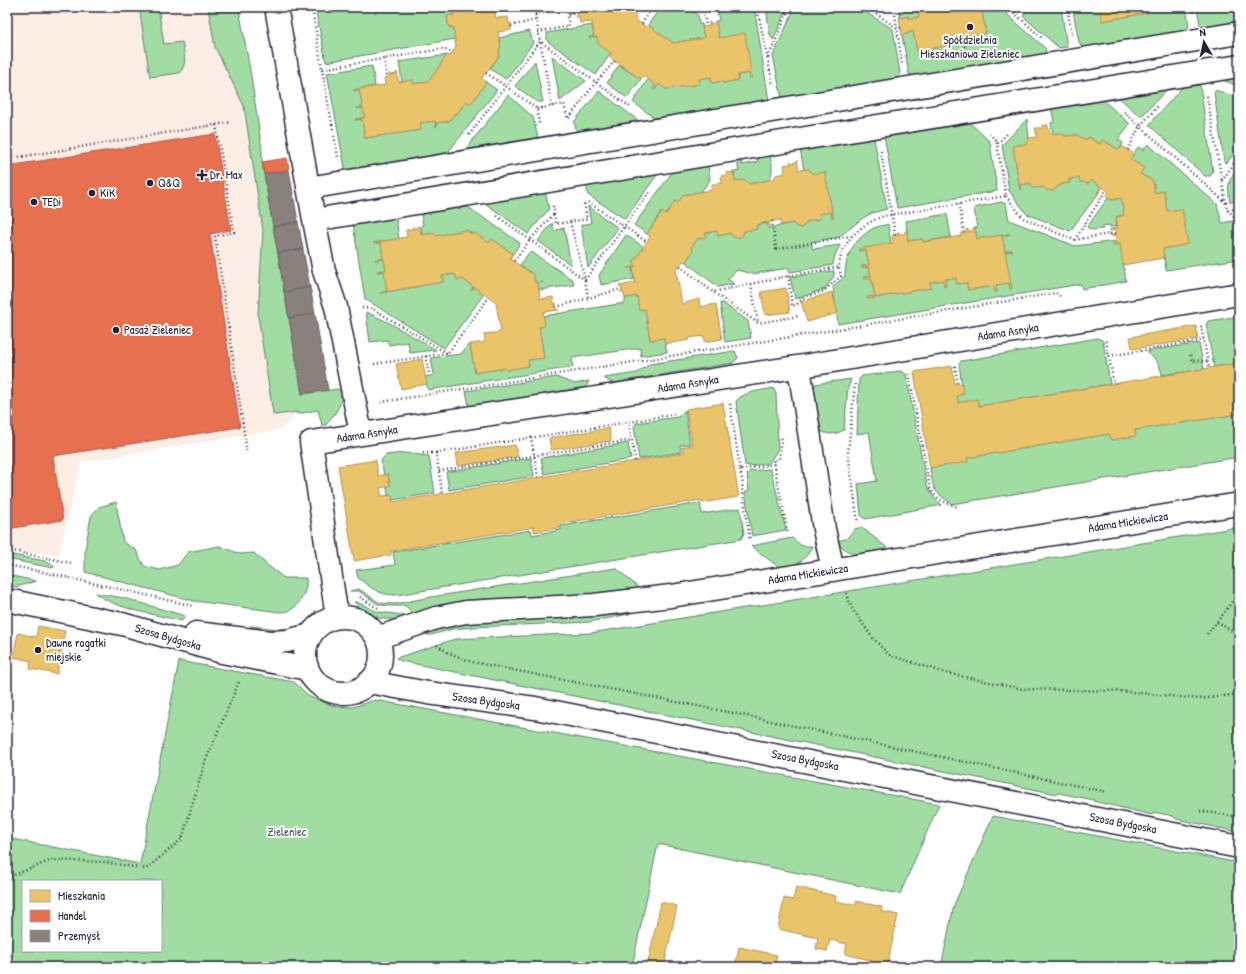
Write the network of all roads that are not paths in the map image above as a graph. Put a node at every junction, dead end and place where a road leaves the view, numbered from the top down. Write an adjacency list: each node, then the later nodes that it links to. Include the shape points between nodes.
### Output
1 (276, 7): 4 (street)
2 (1239, 32): 4 (street)
3 (1239, 66): 5 (street)
4 (308, 188): 5 (street)
5 (314, 220): 8 (street, via 324,271 336,307)
6 (1239, 294): 7 (street, Adama Asnyka)
7 (799, 367): 8 (street, Adama Asnyka); 10 (street, via 825,536)
8 (361, 434): 12 (street, Adama Asnyka, via 311,442)
9 (1239, 504): 10 (street, Adama Mickiewicza)
10 (833, 570): 15 (street, Adama Mickiewicza, via 632,602 466,612 436,618)
11 (7, 600): 13 (street, Szosa Bydgoska)
12 (337, 618): 14 (street, via 327,620); 15 (street, via 360,621 370,628)
13 (122, 624): 14 (street, Szosa Bydgoska, via 270,642); 16 (street, Szosa Bydgoska, via 222,652)
14 (311, 635): 16 (street, via 306,646 305,658)
15 (377, 638): 17 (street, via 381,657 379,668)
16 (308, 669): 17 (street, via 314,679 333,691 355,691)
17 (370, 682): 18 (street, Szosa Bydgoska, via 535,708)
18 (1239, 847)

